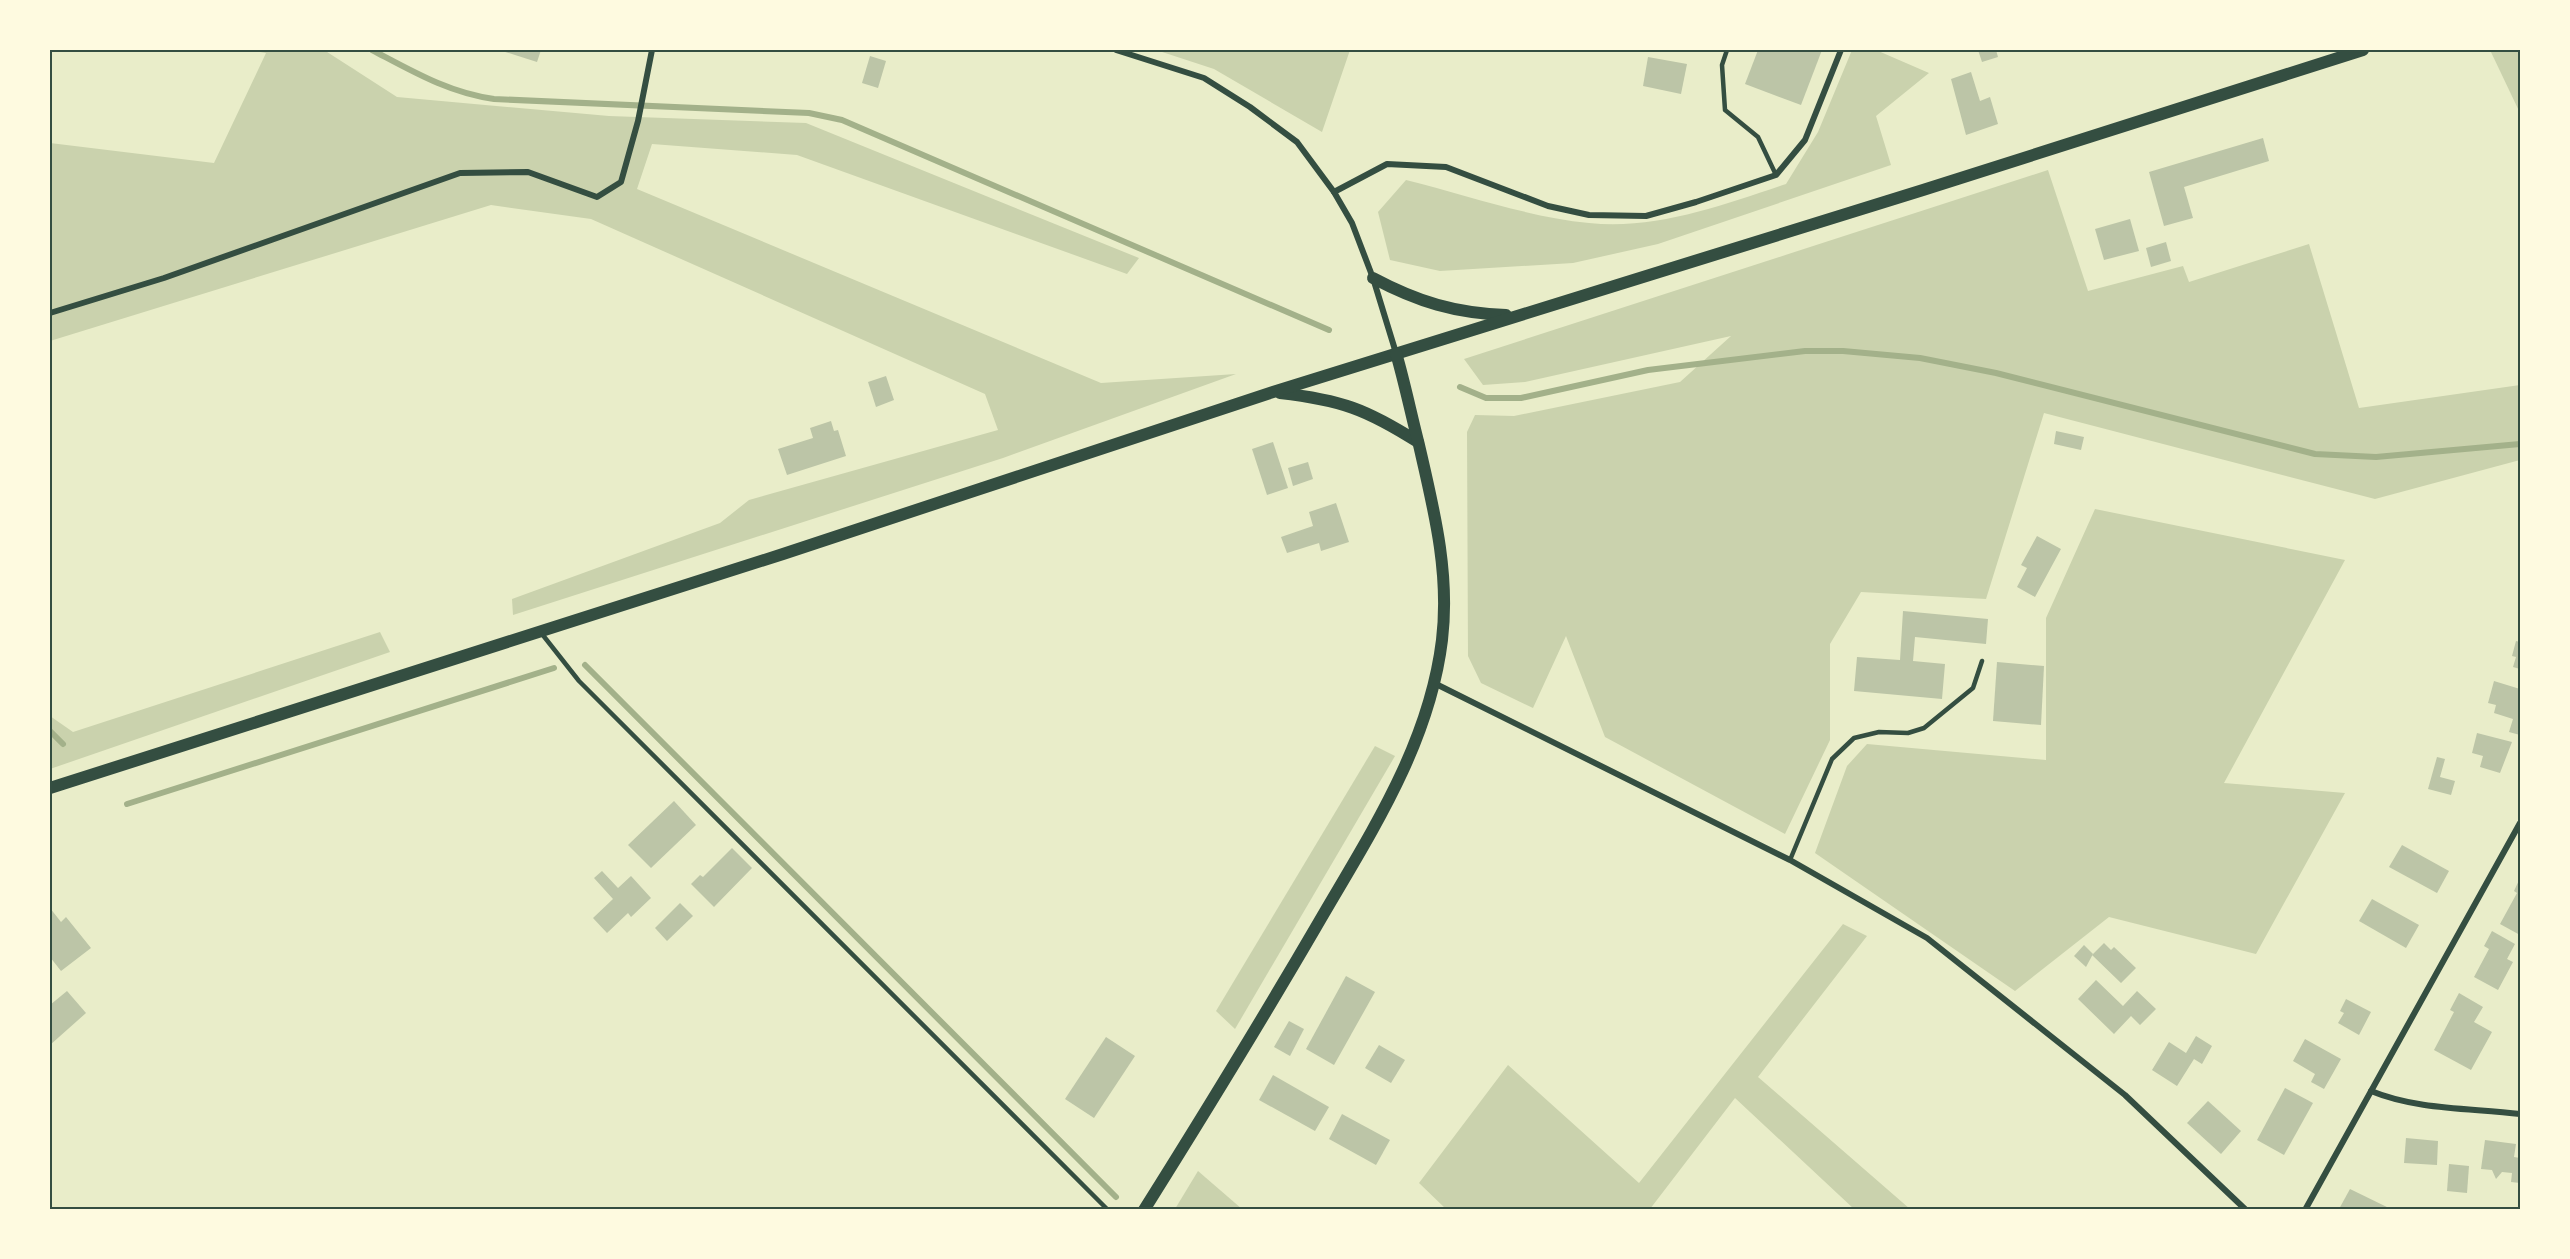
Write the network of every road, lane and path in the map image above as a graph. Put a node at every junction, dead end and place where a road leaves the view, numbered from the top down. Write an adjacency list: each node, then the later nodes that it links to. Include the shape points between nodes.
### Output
1 (652, 50): 9 (street, via 621,183 597,197 528,172 460,173 164,278)
2 (1116, 50): 7 (street, via 1204,78 1250,107 1297,142)
3 (1727, 50): 6 (lane, via 1722,64 1725,110 1758,137)
4 (1841, 50): 6 (street, via 1805,140)
5 (2363, 50): 10 (main road)
6 (1776, 175): 7 (street, via 1646,216 1589,215 1548,206 1446,167 1387,164)
7 (1334, 192): 8 (street, via 1352,223)
8 (1373, 278): 10 (main road, via 1432,304 1468,313); 11 (street)
9 (50, 313)
10 (1516, 315): 11 (main road)
11 (1396, 353): 12 (main road); 13 (main road)
12 (1273, 392): 13 (main road, via 1343,403 1379,417); 14 (main road)
13 (1418, 442): 16 (main road, via 1441,543 1442,640)
14 (540, 631): 17 (main road); 22 (lane, via 579,681)
15 (1982, 661): 19 (lane, via 1973,688 1924,728 1854,738 1832,759)
16 (1434, 683): 19 (street); 23 (main road, via 1405,769 1383,811 1228,1078)
17 (50, 788)
18 (2520, 823): 20 (street)
19 (1790, 860): 24 (street, via 1927,938 2125,1095)
20 (2371, 1091): 21 (street, via 2417,1104); 25 (street)
21 (2520, 1114)
22 (1108, 1209)
23 (1144, 1209)
24 (2246, 1209)
25 (2305, 1209)

